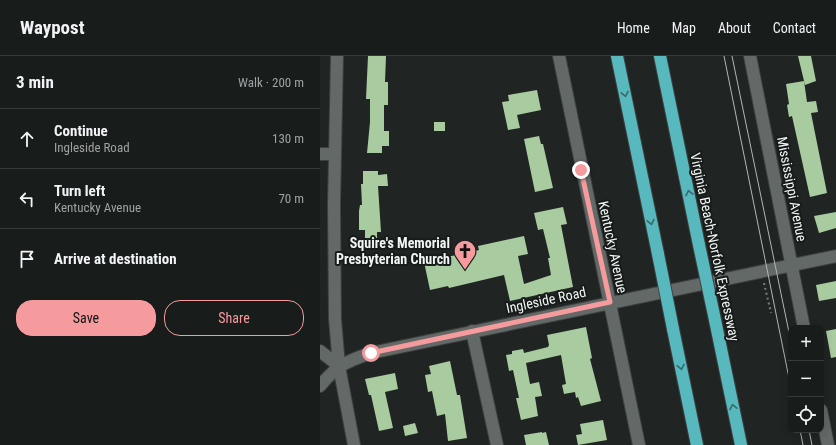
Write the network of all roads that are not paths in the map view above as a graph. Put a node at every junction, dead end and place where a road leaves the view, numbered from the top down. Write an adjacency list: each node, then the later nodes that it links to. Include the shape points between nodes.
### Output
1 (337, 56): 7 (street)
2 (559, 56): 10 (street, Kentucky Avenue)
3 (617, 56): 20 (highway, one-way to 20, bridge)
4 (660, 56): 21 (highway, Virginia Beach-Norfolk Expressway, one-way to 4, bridge)
5 (750, 56): 9 (street, Mississippi Avenue)
6 (320, 154): 7 (street)
7 (335, 154): 14 (street, via 334,319)
8 (836, 256): 9 (street, Ingleside Road)
9 (791, 266): 10 (street, Ingleside Road, via 765,278); 11 (street, Mississippi Avenue)
10 (610, 302): 12 (street, Ingleside Road); 19 (street, Kentucky Avenue)
11 (803, 325)
12 (472, 331): 14 (street, Ingleside Road, via 371,353); 18 (street)
13 (320, 351): 14 (street)
14 (339, 366): 15 (street, Ingleside Road); 17 (street)
15 (320, 386)
16 (824, 425): 22 (street)
17 (354, 445)
18 (497, 445)
19 (639, 445)
20 (696, 445)
21 (741, 445)
22 (828, 445)

